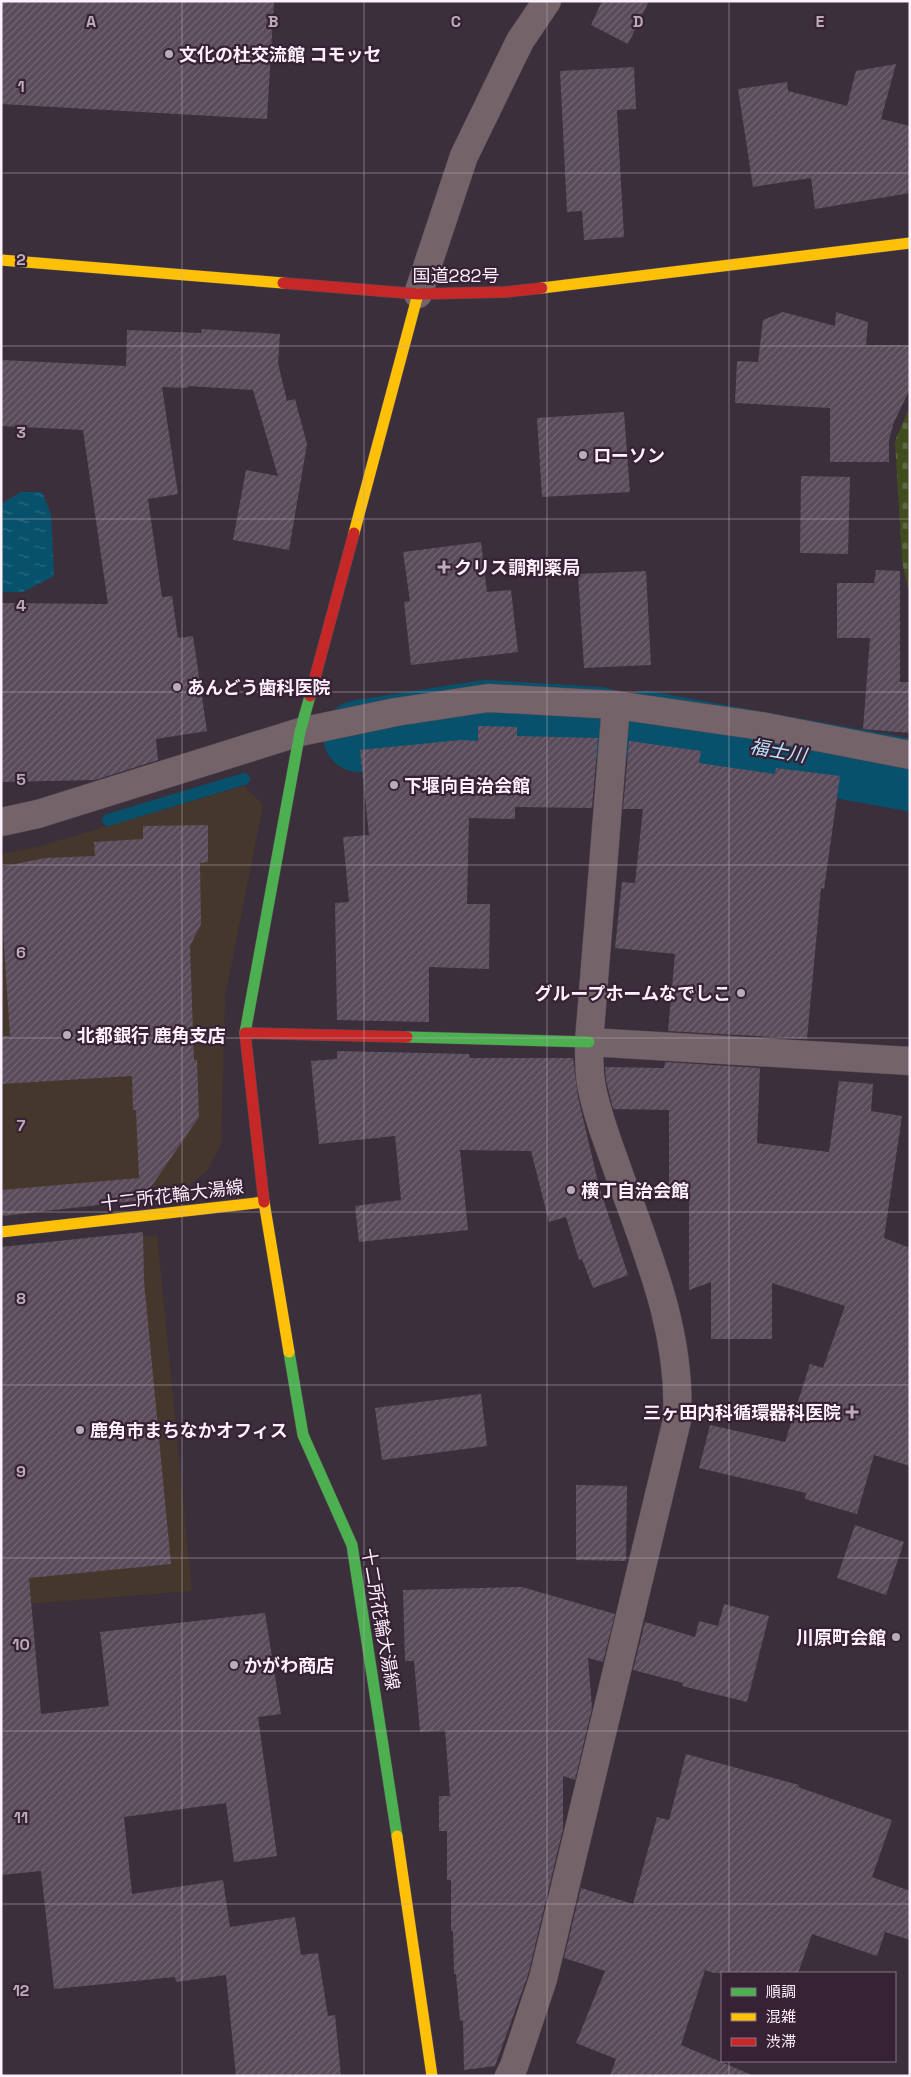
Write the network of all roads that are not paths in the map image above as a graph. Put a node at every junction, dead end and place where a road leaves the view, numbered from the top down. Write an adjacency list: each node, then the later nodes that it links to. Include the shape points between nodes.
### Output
1 (546, 1): 4 (street, via 520,41 464,156)
2 (910, 243): 4 (main road, 国道282号, via 506,292)
3 (1, 260): 4 (main road, 国道282号)
4 (418, 294): 6 (main road)
5 (616, 706): 6 (street, via 488,698 396,712); 7 (street, via 761,726); 10 (street)
6 (300, 732): 8 (street, via 38,814); 9 (main road)
7 (910, 755)
8 (1, 822)
9 (245, 1033): 10 (main road); 12 (main road)
10 (588, 1042): 11 (street); 15 (street, via 591,1084 603,1128 659,1286 673,1341 677,1420 543,1979)
11 (910, 1061)
12 (264, 1202): 13 (main road, 十二所花輪大湯線); 14 (main road, 十二所花輪大湯線, via 303,1434 352,1545)
13 (1, 1232)
14 (432, 2076)
15 (509, 2076)

